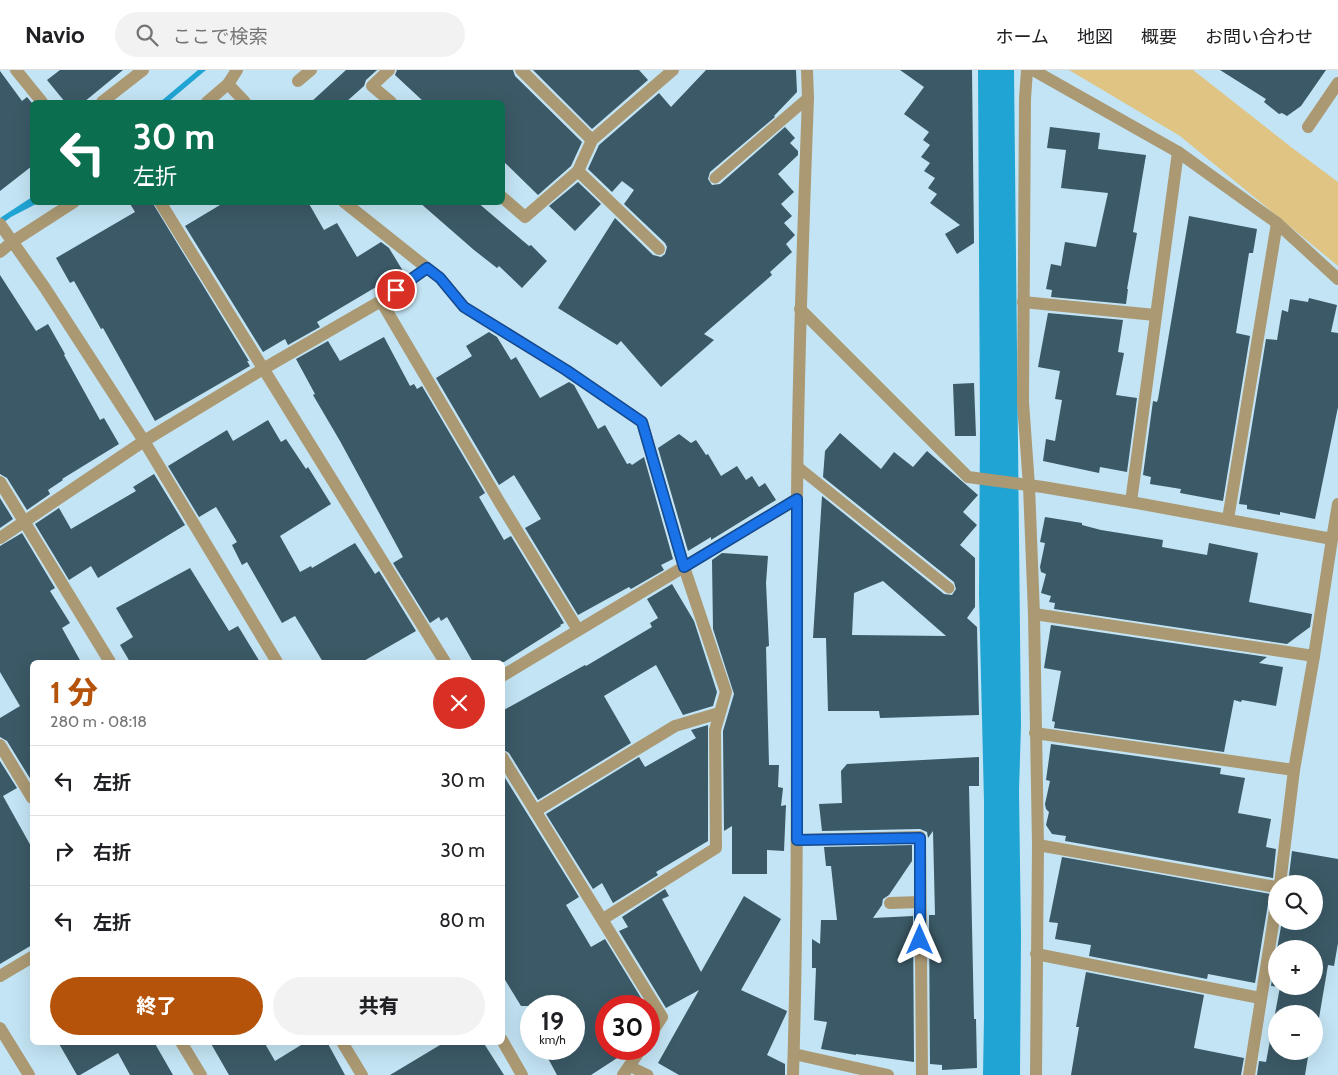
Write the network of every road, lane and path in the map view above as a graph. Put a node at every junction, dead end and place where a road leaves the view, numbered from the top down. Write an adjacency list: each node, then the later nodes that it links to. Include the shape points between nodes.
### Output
1 (16, 70): 15 (street)
2 (143, 70): 16 (street)
3 (237, 70): 12 (street)
4 (311, 70): 11 (street)
5 (390, 70): 19 (street, via 372,86)
6 (521, 70): 21 (street)
7 (673, 70): 21 (street)
8 (807, 70): 14 (street)
9 (1027, 70): 37 (street)
10 (1033, 70): 22 (street)
11 (298, 82)
12 (228, 84): 17 (street); 18 (street)
13 (1338, 85): 20 (street)
14 (808, 98): 24 (lane); 38 (street)
15 (40, 100)
16 (105, 100)
17 (209, 100)
18 (243, 100)
19 (390, 100)
20 (1308, 127)
21 (592, 140): 23 (street)
22 (1178, 152): 29 (street); 39 (street)
23 (578, 171): 25 (street, via 525,217); 32 (street)
24 (715, 178)
25 (505, 200)
26 (69, 205): 31 (street)
27 (162, 205): 40 (street)
28 (348, 205): 34 (street)
29 (1277, 223): 35 (street); 48 (street)
30 (0, 224): 31 (street)
31 (12, 242): 33 (street); 41 (street)
32 (659, 249)
33 (0, 252)
34 (427, 268): 36 (street); 52 (street, via 440,278 464,307 642,422)
35 (1338, 279)
36 (381, 301): 40 (street); 55 (street)
37 (1023, 302): 39 (street); 44 (street, via 1023,402)
38 (800, 309): 42 (street); 44 (street, via 968,477)
39 (1155, 315): 46 (street)
40 (263, 369): 41 (street); 59 (street)
41 (144, 441): 49 (street); 58 (street)
42 (798, 466): 45 (street); 53 (lane)
43 (0, 482): 49 (street)
44 (1029, 486): 46 (street); 54 (street)
45 (797, 499): 52 (street); 68 (street)
46 (1131, 502): 48 (street)
47 (1338, 504): 51 (street)
48 (1228, 519): 51 (street)
49 (25, 522): 50 (street); 57 (street)
50 (0, 538)
51 (1332, 539): 56 (street)
52 (684, 567): 55 (street); 61 (street, via 726,692)
53 (949, 588)
54 (1034, 614): 56 (street); 62 (street)
55 (578, 630): 60 (street)
56 (1314, 656): 65 (street)
57 (109, 660)
58 (276, 660)
59 (443, 660)
60 (505, 674)
61 (719, 713): 67 (street, via 675,726); 74 (street, via 715,730 716,848)
62 (1035, 733): 65 (street); 69 (street)
63 (0, 745): 66 (street)
64 (505, 762): 67 (street)
65 (1294, 770): 70 (street)
66 (30, 795)
67 (535, 811): 74 (street)
68 (797, 840): 72 (street, via 920,838); 85 (street)
69 (1038, 844): 71 (street); 76 (street)
70 (1281, 875)
71 (1268, 886)
72 (920, 902): 73 (street); 95 (street)
73 (890, 903)
74 (603, 919): 79 (street)
75 (1272, 930): 80 (street)
76 (1036, 954): 80 (street); 96 (street)
77 (30, 958): 78 (street)
78 (0, 976)
79 (649, 995)
80 (1260, 998): 97 (street)
81 (2, 1036): 88 (street)
82 (183, 1045): 89 (street)
83 (344, 1045): 90 (street)
84 (505, 1045): 91 (street)
85 (794, 1054): 93 (street); 94 (street)
86 (633, 1060): 87 (street)
87 (626, 1071): 92 (lane)
88 (29, 1075)
89 (201, 1075)
90 (362, 1075)
91 (522, 1075)
92 (648, 1075)
93 (793, 1075)
94 (888, 1075)
95 (922, 1075)
96 (1036, 1075)
97 (1249, 1075)

